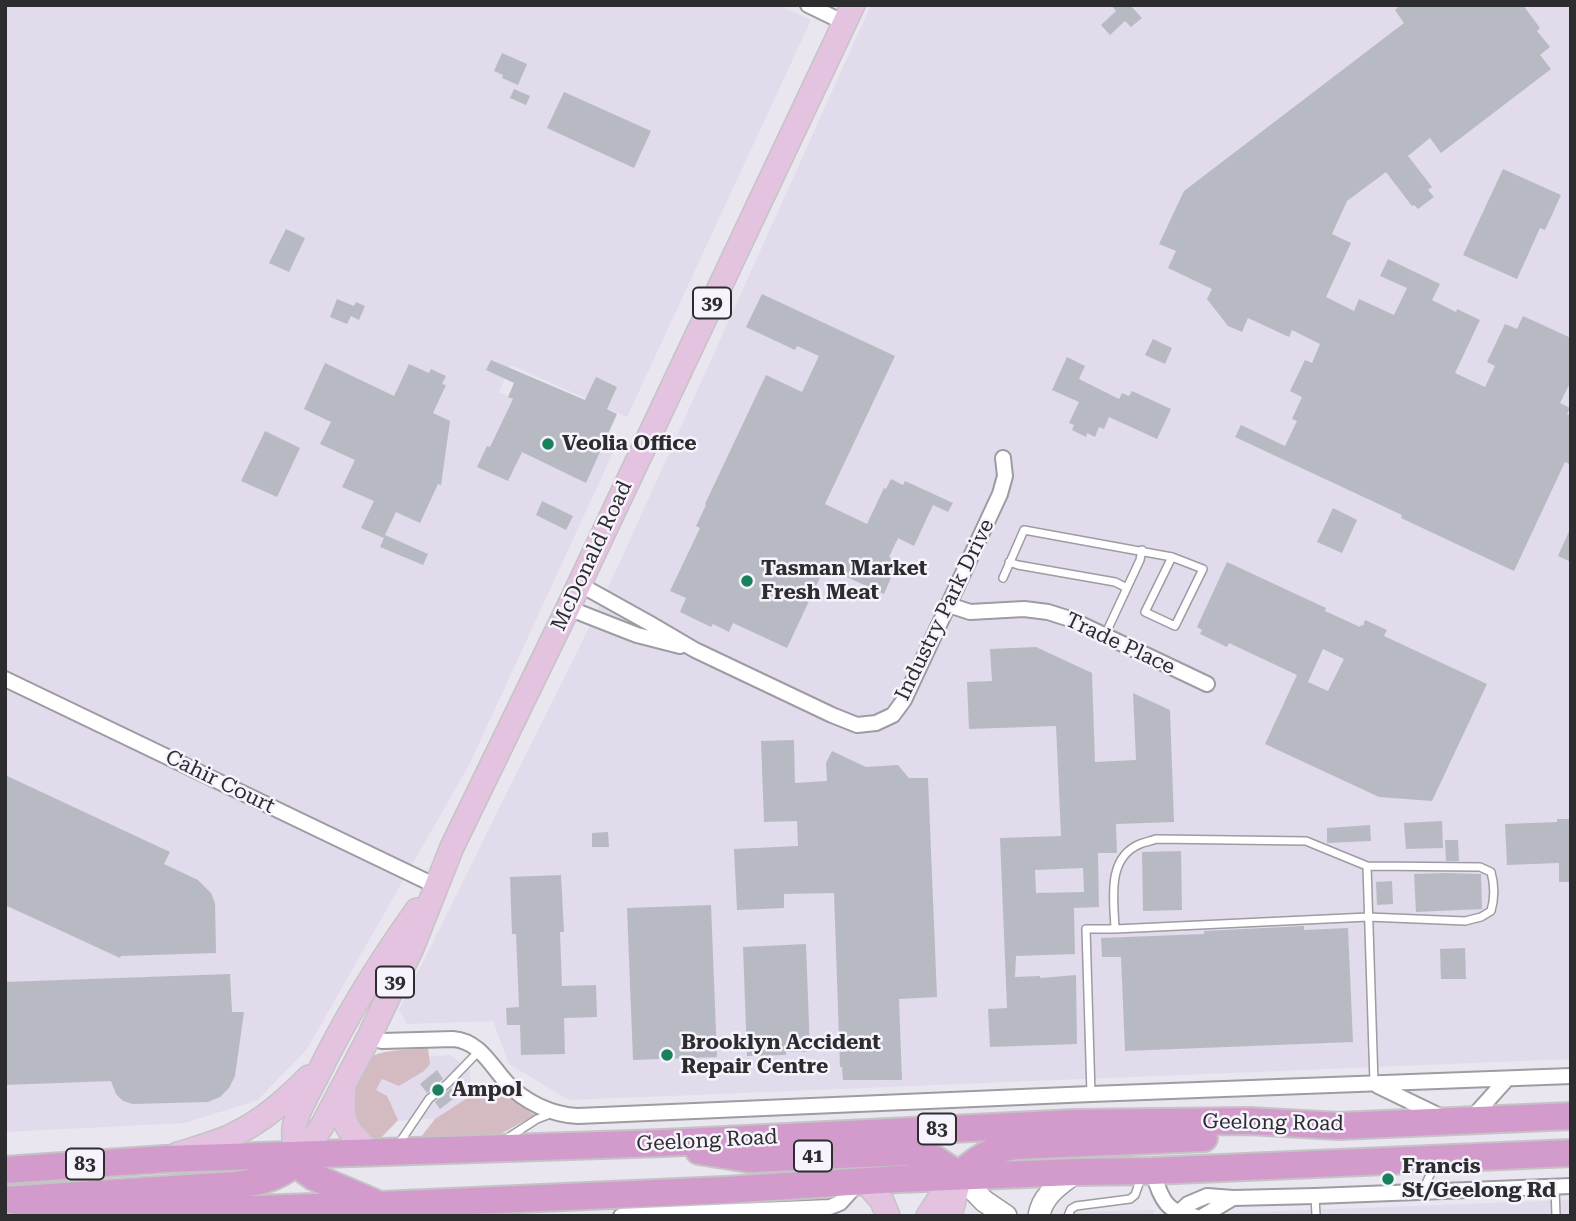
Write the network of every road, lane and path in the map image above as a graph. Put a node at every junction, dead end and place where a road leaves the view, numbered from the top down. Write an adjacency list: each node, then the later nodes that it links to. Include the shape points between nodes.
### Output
1 (808, 5): 2 (street)
2 (849, 14): 8 (main road, McDonald Road / 39)
3 (1003, 457): 10 (street, Industry Park Drive, via 1005,476 1000,494)
4 (1142, 550): 5 (lane); 6 (lane, via 1024,530); 9 (lane)
5 (1172, 557): 5 (lane, via 1202,569 1175,626 1145,612)
6 (1009, 562): 7 (lane); 9 (lane)
7 (1003, 578)
8 (579, 584): 11 (main road, McDonald Road / 39); 13 (street, Industry Park Drive)
9 (1127, 588): 12 (lane)
10 (949, 605): 12 (street, Trade Place, via 971,611 1048,612); 13 (street, Industry Park Drive, via 904,700 894,715 876,723 857,725 832,716)
11 (568, 608): 13 (street, Industry Park Drive, via 637,635); 17 (main road, McDonald Road / 39)
12 (1105, 636): 15 (street, Trade Place)
13 (695, 650)
14 (5, 679): 17 (street, Cahir Court)
15 (1207, 684)
16 (1367, 866): 18 (lane); 18 (lane, via 1480,867 1491,872 1495,898 1491,911 1465,920); 19 (lane, via 1306,841 1156,839 1138,844 1116,870)
17 (437, 882): 20 (main road, McDonald Road / 39); 21 (main road, McDonald Road / 39, via 412,948)
18 (1368, 917): 19 (lane); 27 (lane)
19 (1115, 929): 28 (lane, via 1086,929)
20 (345, 1025): 21 (main road); 23 (main road, McDonald Road / 39)
21 (369, 1037): 22 (street, Geelong Road, via 382,1041 456,1039); 26 (main road, McDonald Road / 39)
22 (480, 1051): 29 (street, Geelong Road, via 518,1092); 35 (lane)
23 (322, 1065): 37 (main road, McDonald Road / 39, via 295,1123); 39 (main road, 39, via 252,1124)
24 (1571, 1076): 25 (street, Geelong Road)
25 (1507, 1079): 27 (street, Geelong Road); 31 (street)
26 (344, 1083): 35 (main road, via 345,1122 354,1136); 37 (main road, McDonald Road / 39)
27 (1374, 1084): 28 (street, Geelong Road); 31 (street, Geelong Road, via 1418,1107)
28 (1091, 1094): 29 (street, Geelong Road, via 587,1116)
29 (555, 1112): 34 (lane)
30 (1571, 1116): 31 (highway, Geelong Road / 83)
31 (1461, 1120): 32 (highway, Geelong Road / 83)
32 (1339, 1126): 33 (highway, Geelong Road / 83, via 1238,1120 1075,1123); 43 (highway, via 1273,1136 1016,1146 987,1153)
33 (663, 1143): 34 (highway, Geelong Road / 41); 43 (highway, 41, via 749,1160 908,1152 935,1159)
34 (487, 1150): 35 (highway, Geelong Road / 41)
35 (381, 1151): 37 (highway, Geelong Road / 83)
36 (1571, 1153): 38 (highway, Geelong Road)
37 (299, 1156): 39 (highway, Geelong Road / 83); 50 (highway, via 283,1173 259,1182); 51 (highway, 41, via 305,1171 314,1177)
38 (1438, 1157): 41 (highway, Geelong Road); 47 (lane)
39 (165, 1159): 40 (highway, Geelong Road / 83)
40 (5, 1170)
41 (1148, 1171): 42 (highway, Geelong Road); 52 (street); 59 (lane, via 1133,1197 1076,1206)
42 (1076, 1172): 43 (highway, Geelong Road); 58 (main road, via 1047,1196)
43 (959, 1176): 44 (highway, Geelong Road); 53 (main road); 57 (main road)
44 (862, 1180): 51 (highway, Geelong Road / 41); 55 (street, via 830,1207); 56 (main road, via 880,1198)
45 (1571, 1186): 46 (street)
46 (1555, 1187): 47 (street); 62 (lane)
47 (1422, 1192): 48 (street)
48 (1315, 1196): 49 (street); 61 (lane)
49 (1233, 1198): 52 (street, via 1204,1197); 60 (street)
50 (5, 1200)
51 (381, 1205): 54 (highway, Geelong Road)
52 (1176, 1214): 60 (street)
53 (949, 1215)
54 (25, 1216)
55 (621, 1216)
56 (888, 1216)
57 (1006, 1216)
58 (1039, 1216)
59 (1068, 1216)
60 (1200, 1216)
61 (1316, 1216)
62 (1556, 1216)

